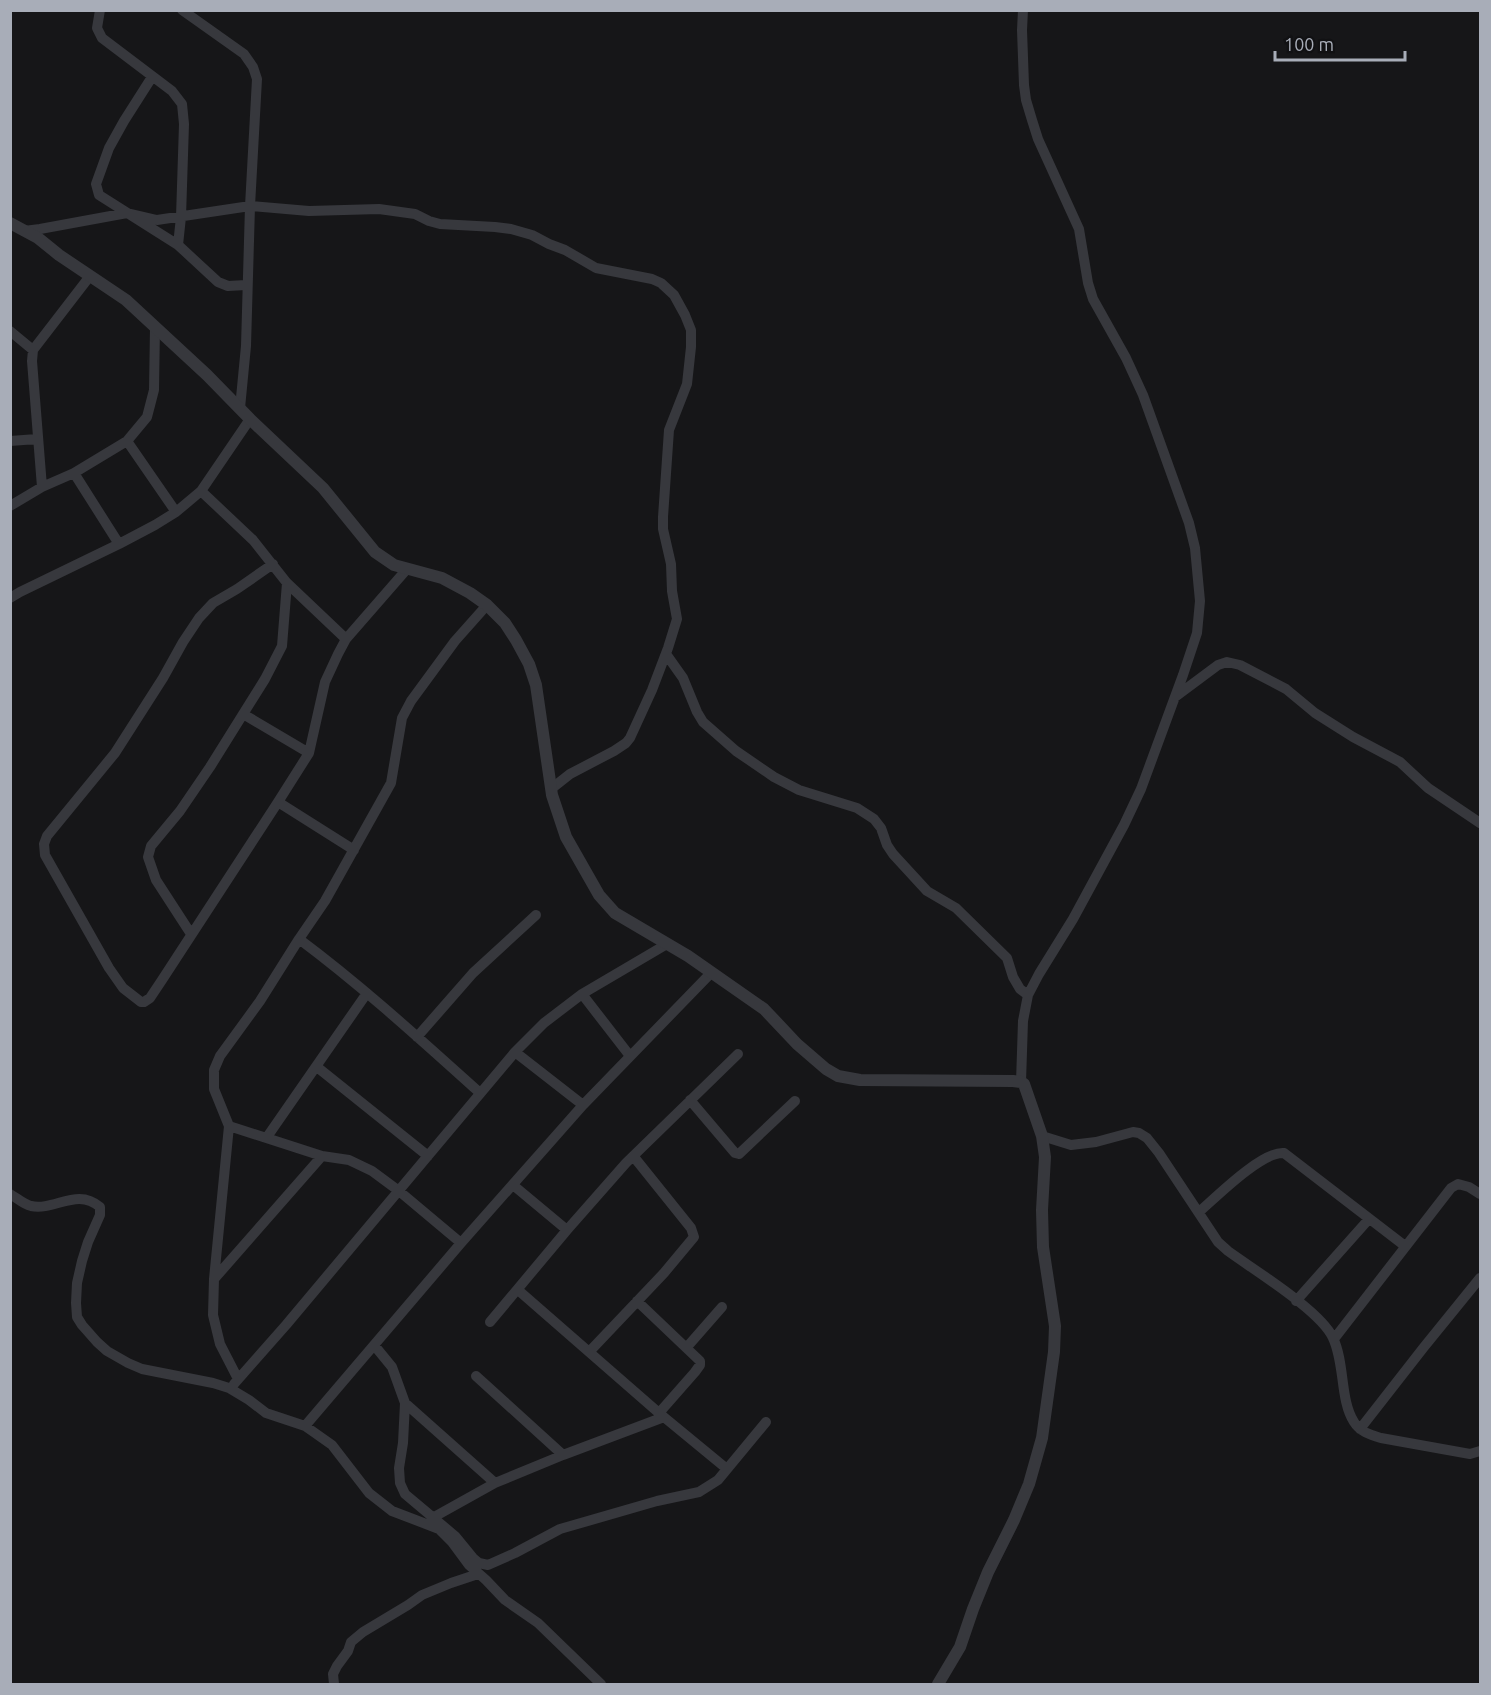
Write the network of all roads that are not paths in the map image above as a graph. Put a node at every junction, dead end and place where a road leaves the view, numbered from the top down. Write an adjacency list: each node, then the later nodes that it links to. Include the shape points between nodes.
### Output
1 (100, 10): 4 (street, via 97,28 102,38)
2 (183, 10): 5 (street, via 244,54 254,67 257,79)
3 (1023, 10): 34 (street, via 1024,85 1038,139 1079,229 1093,299 1143,395 1195,548 1200,601 1197,633)
4 (152, 77): 6 (street, via 109,148 96,184 99,195); 7 (street, via 182,104)
5 (250, 206): 7 (street); 12 (street); 33 (street, via 309,211 379,209 415,214 440,224 511,229 565,250 596,268 652,279 674,296 685,315 691,346 687,384 669,430 663,529 677,619)
6 (127, 213): 7 (street, via 158,220); 9 (street); 10 (street)
7 (181, 217): 10 (street)
8 (10, 223): 9 (street)
9 (24, 231): 11 (street)
10 (178, 245): 12 (street, via 218,282)
11 (90, 276): 13 (street, via 126,300); 15 (street)
12 (246, 285): 16 (street)
13 (155, 327): 16 (street); 20 (street, via 154,390 147,417)
14 (10, 332): 15 (street)
15 (33, 350): 18 (street)
16 (240, 408): 17 (street)
17 (250, 419): 23 (street); 28 (street, via 323,488 375,552)
18 (37, 439): 19 (street); 22 (street)
19 (10, 441)
20 (127, 441): 21 (street); 25 (street)
21 (74, 473): 22 (street); 26 (street)
22 (42, 487): 24 (street)
23 (201, 491): 25 (street); 27 (street)
24 (10, 506)
25 (176, 512): 26 (street)
26 (119, 544): 30 (street)
27 (273, 564): 29 (street); 42 (street, via 213,603 199,618 115,753 44,844 45,855 96,946 123,988 141,1002 150,998)
28 (407, 569): 31 (street, via 442,578); 32 (street)
29 (287, 583): 32 (street); 35 (street, via 282,646)
30 (10, 598)
31 (487, 605): 37 (street, via 505,623 529,664 536,686); 40 (street, via 411,701 402,718 391,783)
32 (346, 639): 36 (street, via 325,682)
33 (666, 654): 37 (street, via 626,743); 48 (street, via 683,678 703,722 774,777 800,790 857,808 874,819 893,854 927,891 956,908 1007,958 1013,977)
34 (1175, 698): 39 (street, via 1218,665 1233,662 1286,689 1322,718 1400,762 1428,788); 48 (street, via 1142,789)
35 (243, 714): 36 (street); 42 (street, via 192,793 151,846 148,857 156,880)
36 (309, 753): 38 (street)
37 (551, 789): 44 (street, via 566,837 599,896 615,913)
38 (278, 802): 40 (street); 42 (street)
39 (1480, 823)
40 (354, 850): 43 (street)
41 (536, 915): 49 (street, via 473,973)
42 (191, 934)
43 (299, 939): 46 (street); 59 (street, via 214,1070 214,1089)
44 (667, 944): 45 (street); 47 (street)
45 (711, 973): 52 (street); 54 (street, via 764,1009 797,1044 838,1076 860,1080)
46 (367, 993): 49 (street); 53 (street)
47 (582, 994): 50 (street); 52 (street)
48 (1028, 995): 54 (street)
49 (417, 1037): 55 (street)
50 (515, 1052): 55 (street); 58 (street)
51 (738, 1054): 56 (street)
52 (630, 1056): 58 (street)
53 (317, 1066): 61 (street); 63 (street)
54 (1021, 1082): 60 (street)
55 (480, 1093): 63 (street)
56 (690, 1100): 57 (street, via 739,1154); 64 (street)
57 (795, 1101)
58 (583, 1105): 65 (street)
59 (229, 1126): 61 (street); 75 (street)
60 (1042, 1136): 69 (street, via 1071,1145 1139,1133 1159,1153); 101 (street, via 1043,1247 1055,1326 1042,1438 1014,1520 988,1572 960,1647)
61 (267, 1137): 62 (street)
62 (322, 1155): 66 (street, via 372,1171); 75 (street)
63 (428, 1156): 66 (street)
64 (634, 1157): 71 (street); 78 (street, via 694,1236)
65 (513, 1185): 71 (street); 72 (street)
66 (399, 1191): 72 (street); 86 (street)
67 (10, 1194): 87 (street, via 32,1206 75,1198 100,1207 82,1261 76,1302 82,1325 107,1351 142,1369)
68 (1480, 1194): 73 (street, via 1458,1184 1451,1188)
69 (1199, 1212): 70 (street, via 1276,1152 1302,1165); 77 (street, via 1218,1242)
70 (1369, 1219): 73 (street); 77 (street)
71 (567, 1230): 76 (street)
72 (461, 1243): 82 (street)
73 (1405, 1246): 81 (street)
74 (1480, 1278): 92 (street)
75 (214, 1279): 86 (street, via 213,1315 220,1344)
76 (518, 1290): 80 (street); 84 (street)
77 (1296, 1300): 81 (street)
78 (637, 1301): 83 (street); 84 (street)
79 (722, 1307): 83 (street)
80 (490, 1322)
81 (1334, 1339): 92 (street, via 1348,1407)
82 (374, 1345): 88 (street, via 392,1367); 91 (street)
83 (687, 1347): 89 (street, via 700,1365)
84 (590, 1352): 89 (street)
85 (476, 1376): 94 (street)
86 (238, 1379): 87 (street)
87 (229, 1388): 91 (street, via 266,1413)
88 (405, 1403): 96 (street); 97 (street, via 400,1483 405,1494)
89 (662, 1415): 94 (street); 95 (street)
90 (766, 1422): 95 (street)
91 (305, 1426): 98 (street, via 332,1445 369,1493 392,1511 439,1529)
92 (1360, 1429): 93 (street, via 1381,1438 1470,1454)
93 (1480, 1451)
94 (563, 1455): 96 (street)
95 (727, 1469): 97 (street, via 699,1492 560,1529 488,1565 473,1558)
96 (495, 1483): 97 (street)
97 (434, 1517)
98 (478, 1574): 99 (street, via 422,1595 363,1632 351,1642 337,1666); 100 (street, via 505,1600 538,1623)
99 (334, 1684)
100 (601, 1684)
101 (938, 1684)

